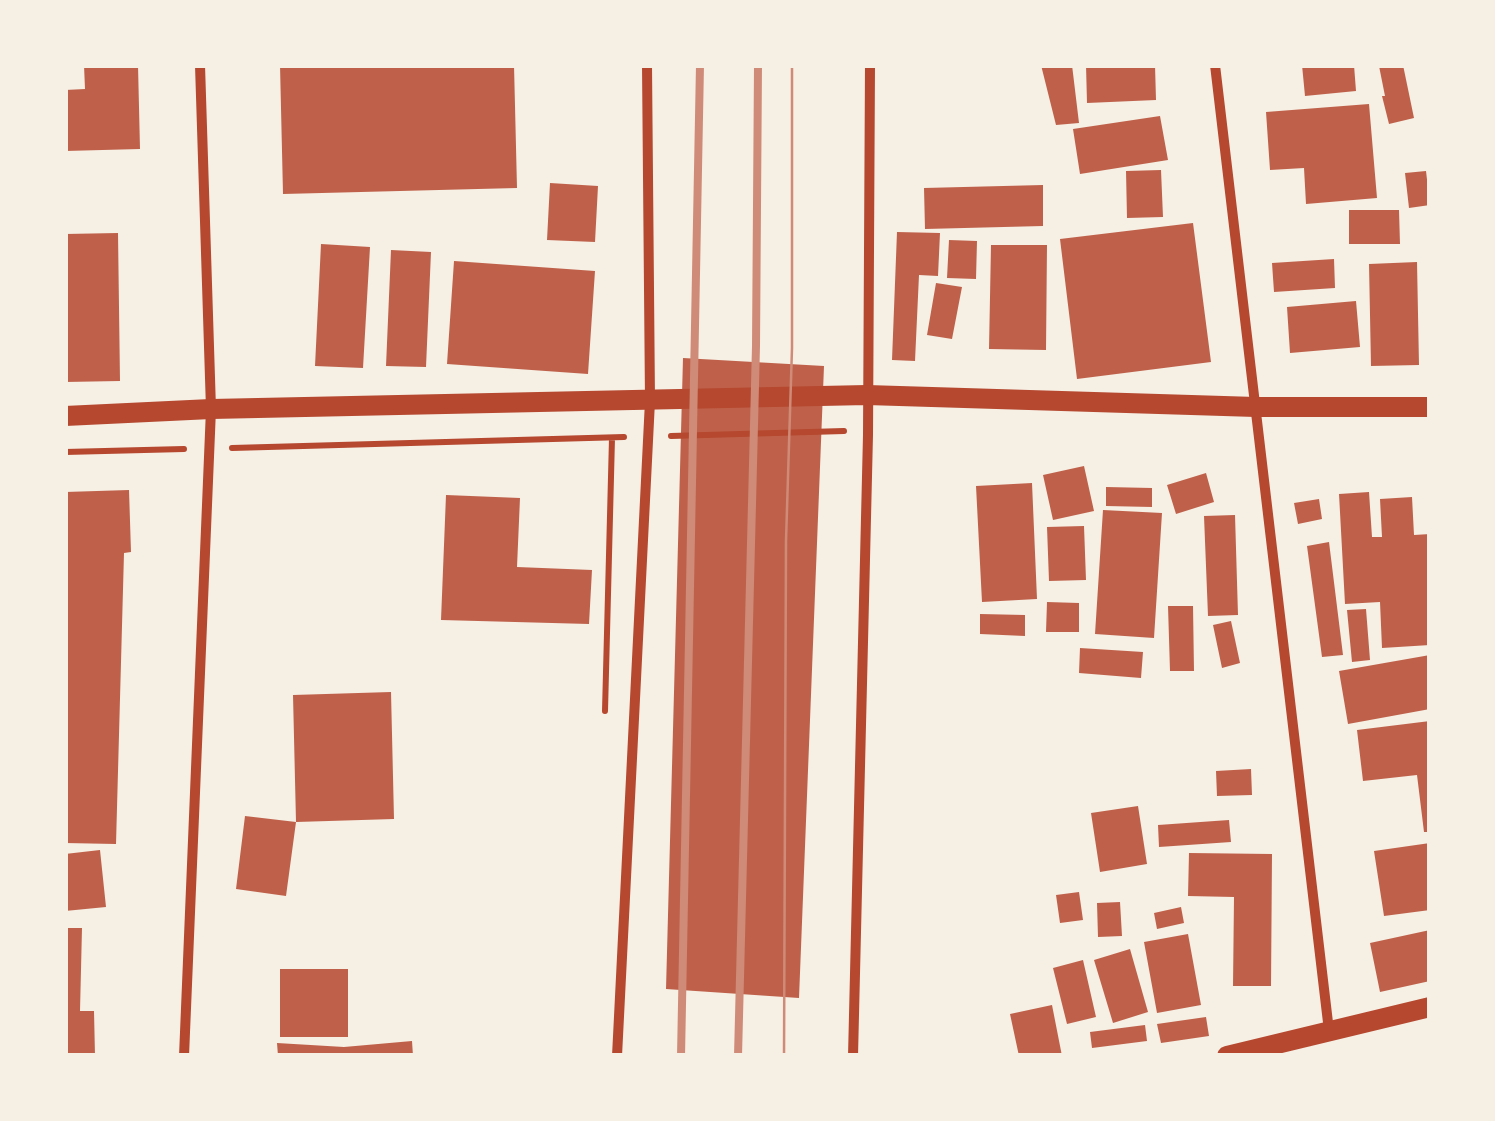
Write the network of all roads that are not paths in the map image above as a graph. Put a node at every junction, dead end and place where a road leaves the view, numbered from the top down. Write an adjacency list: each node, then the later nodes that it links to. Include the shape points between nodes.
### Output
1 (200, 65): 9 (street)
2 (647, 65): 6 (street)
3 (870, 65): 5 (street)
4 (1215, 65): 7 (street)
5 (867, 394): 6 (main road); 7 (main road); 15 (street)
6 (650, 401): 9 (main road); 14 (street)
7 (1256, 407): 8 (main road); 12 (street)
8 (1430, 407)
9 (211, 409): 10 (main road); 13 (street)
10 (65, 416)
11 (1430, 1007): 12 (main road)
12 (1329, 1031): 16 (main road)
13 (184, 1056)
14 (617, 1056)
15 (852, 1056)
16 (1227, 1056)

